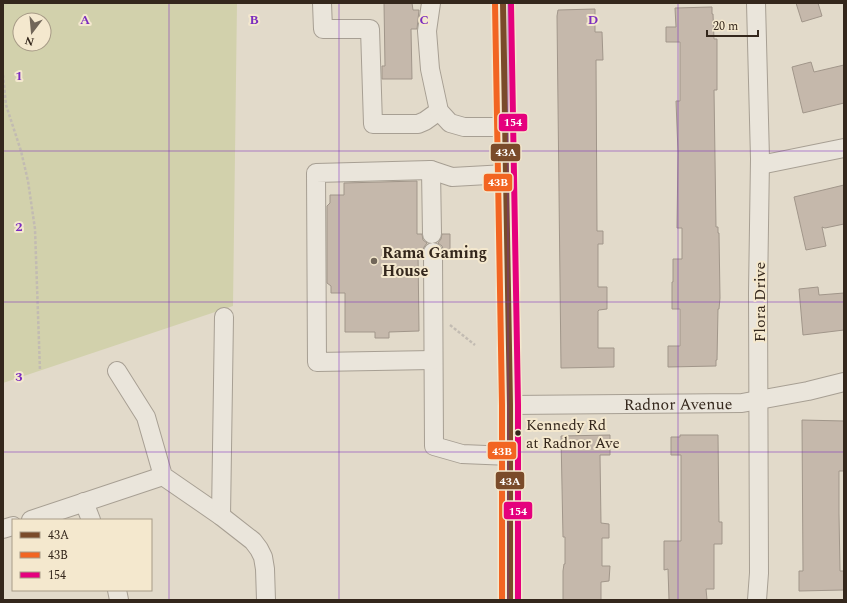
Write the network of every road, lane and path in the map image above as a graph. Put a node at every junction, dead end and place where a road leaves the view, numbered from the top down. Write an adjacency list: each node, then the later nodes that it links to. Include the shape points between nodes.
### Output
1 (322, 3): 6 (street, via 323,29 370,29 373,124 418,124)
2 (431, 3): 6 (street, via 427,31 430,69)
3 (503, 3): 7 (main road)
4 (756, 3): 9 (street, Flora Drive)
5 (3, 76): 18 (path, via 6,104 21,151 31,202)
6 (439, 112): 7 (street, via 450,123)
7 (505, 127): 11 (main road)
8 (844, 148): 9 (street)
9 (760, 165): 21 (street, Flora Drive)
10 (431, 170): 11 (street, via 452,176); 12 (street); 17 (street, via 316,173 317,362)
11 (506, 174): 22 (main road)
12 (432, 234)
13 (433, 252): 14 (street)
14 (433, 312): 16 (path); 17 (street)
15 (224, 317): 26 (street)
16 (475, 345)
17 (433, 360): 23 (street, via 434,446 462,454)
18 (40, 371)
19 (117, 371): 24 (street, via 146,417)
20 (844, 382): 21 (street, Radnor Avenue)
21 (759, 400): 22 (street, Radnor Avenue, via 723,404); 31 (street, Flora Drive)
22 (510, 405): 23 (main road)
23 (510, 456): 30 (main road)
24 (163, 476): 25 (street); 26 (street)
25 (84, 502): 27 (street); 28 (street)
26 (221, 516): 29 (street, via 253,541 262,553)
27 (34, 519)
28 (91, 519)
29 (266, 600)
30 (510, 600)
31 (757, 600)

